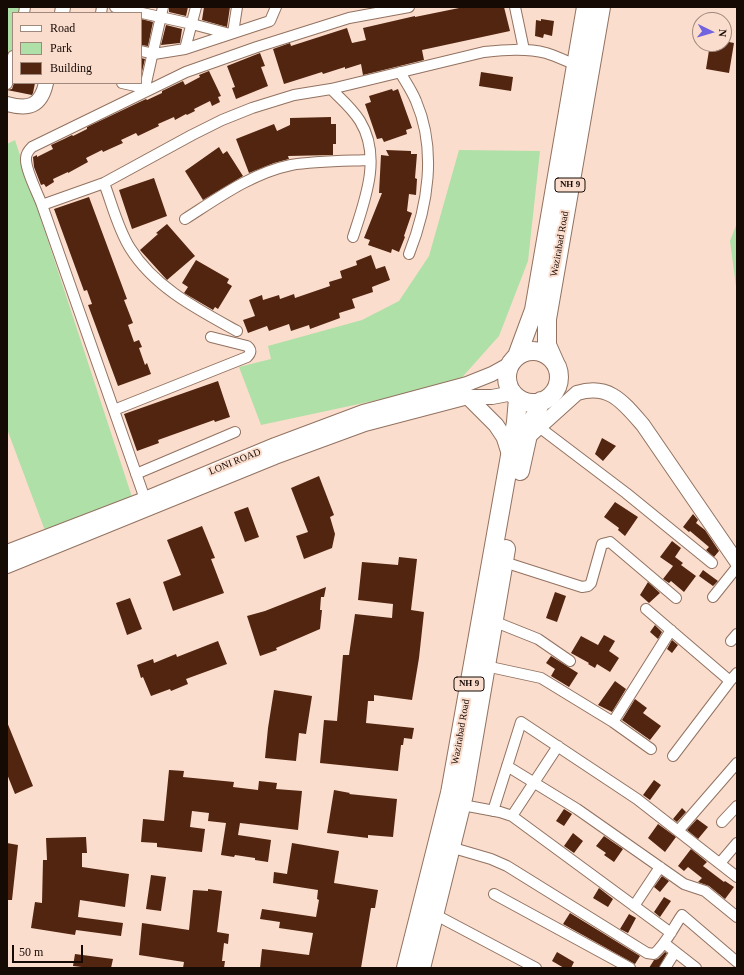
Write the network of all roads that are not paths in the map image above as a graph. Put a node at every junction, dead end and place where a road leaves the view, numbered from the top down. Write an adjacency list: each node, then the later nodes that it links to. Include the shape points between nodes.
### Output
1 (115, 7): 9 (street)
2 (196, 7): 11 (street)
3 (237, 7): 12 (street)
4 (276, 7): 12 (street, via 270,21)
5 (409, 7): 27 (street, via 349,18 186,72 32,147 26,158 27,166)
6 (515, 7): 14 (street)
7 (586, 7): 18 (highway, Wazirabad Road / NH 9)
8 (601, 7): 34 (highway, Wazirabad Road / NH 9, via 547,320 547,345)
9 (132, 12): 10 (street)
10 (162, 12): 11 (street); 16 (street)
11 (192, 24): 12 (street); 13 (street)
12 (231, 33): 13 (street)
13 (185, 48): 16 (street)
14 (524, 50): 18 (street, via 546,53); 19 (street, via 484,52)
15 (142, 51): 16 (street)
16 (154, 54): 22 (street, via 145,85)
17 (11, 58): 20 (street)
18 (576, 65): 33 (highway, Wazirabad Road / NH 9, via 534,310)
19 (400, 72): 23 (street); 30 (street, via 416,101 427,141 426,198)
20 (7, 84)
21 (46, 84): 24 (street, via 39,101 32,106)
22 (128, 84)
23 (331, 88): 25 (street, via 352,109 362,125 369,146); 26 (street, via 278,99 222,120)
24 (7, 104)
25 (370, 160): 28 (street, via 292,165 268,172 245,182); 29 (street, via 367,192)
26 (104, 183): 27 (street); 31 (street, via 126,241 140,262 172,293)
27 (42, 205): 38 (street)
28 (185, 219)
29 (353, 237)
30 (409, 254)
31 (237, 331)
32 (211, 337): 38 (street, via 247,346 250,348 250,355)
33 (514, 360): 34 (highway, via 527,351 538,351 548,355); 35 (street); 36 (highway, via 507,374 507,381)
34 (555, 363): 37 (highway, via 558,368 558,384 550,396)
35 (463, 394): 36 (street, via 492,397); 41 (street, LONI ROAD); 41 (street, LONI ROAD, via 363,412); 42 (main road, via 496,424 504,437)
36 (515, 395): 37 (highway, via 525,401); 42 (highway, Wazirabad Road / NH 9, via 516,422)
37 (541, 401): 40 (highway, Wazirabad Road / NH 9, via 529,430)
38 (114, 410): 43 (street)
39 (235, 432): 43 (street)
40 (533, 433): 46 (highway, Wazirabad Road / NH 9); 47 (street, via 577,393 598,390 615,397 643,425); 48 (street, via 626,493)
41 (288, 447): 44 (street, LONI ROAD); 49 (street, LONI ROAD)
42 (510, 456): 57 (highway, Wazirabad Road / NH 9)
43 (136, 474): 44 (street)
44 (145, 499): 45 (street, LONI ROAD)
45 (7, 552)
46 (504, 562): 52 (street, via 582,587 588,586 602,544 610,542); 54 (highway, Wazirabad Road / NH 9)
47 (737, 562)
48 (712, 563)
49 (7, 566)
50 (737, 567): 51 (street)
51 (713, 597)
52 (676, 598)
53 (646, 609): 55 (street)
54 (493, 621): 56 (street, via 538,639); 57 (highway, Wazirabad Road / NH 9)
55 (671, 630): 58 (street); 59 (street)
56 (570, 661)
57 (479, 665): 59 (street, via 541,678); 66 (highway, Wazirabad Road / NH 9)
58 (733, 677): 62 (street)
59 (613, 722): 61 (street)
60 (558, 746): 64 (street, via 521,722); 65 (street); 71 (street, via 637,799)
61 (651, 749)
62 (673, 756)
63 (737, 763): 71 (street)
64 (507, 766): 65 (street); 68 (street)
65 (534, 782): 69 (street); 75 (street)
66 (454, 803): 68 (street); 73 (highway, Wazirabad Road / NH 9); 85 (highway, Wazirabad Road / NH 9)
67 (737, 806): 70 (street)
68 (493, 811): 69 (street)
69 (512, 816): 78 (street)
70 (722, 822)
71 (678, 831): 74 (street)
72 (737, 843): 74 (street)
73 (450, 847): 79 (highway, Wazirabad Road / NH 9); 82 (street, via 507,866 647,953 654,954)
74 (720, 863): 76 (street)
75 (660, 867): 78 (street); 80 (street, via 684,884 705,891)
76 (737, 877)
77 (494, 894): 88 (street)
78 (634, 906): 81 (street)
79 (434, 914): 86 (highway, Wazirabad Road / NH 9); 87 (street)
80 (737, 917)
81 (671, 933): 82 (street); 84 (street, via 682,915)
82 (664, 943): 83 (street)
83 (675, 952): 89 (street); 90 (street)
84 (737, 962)
85 (406, 968)
86 (421, 968)
87 (536, 968)
88 (630, 968)
89 (665, 968)
90 (696, 968)

